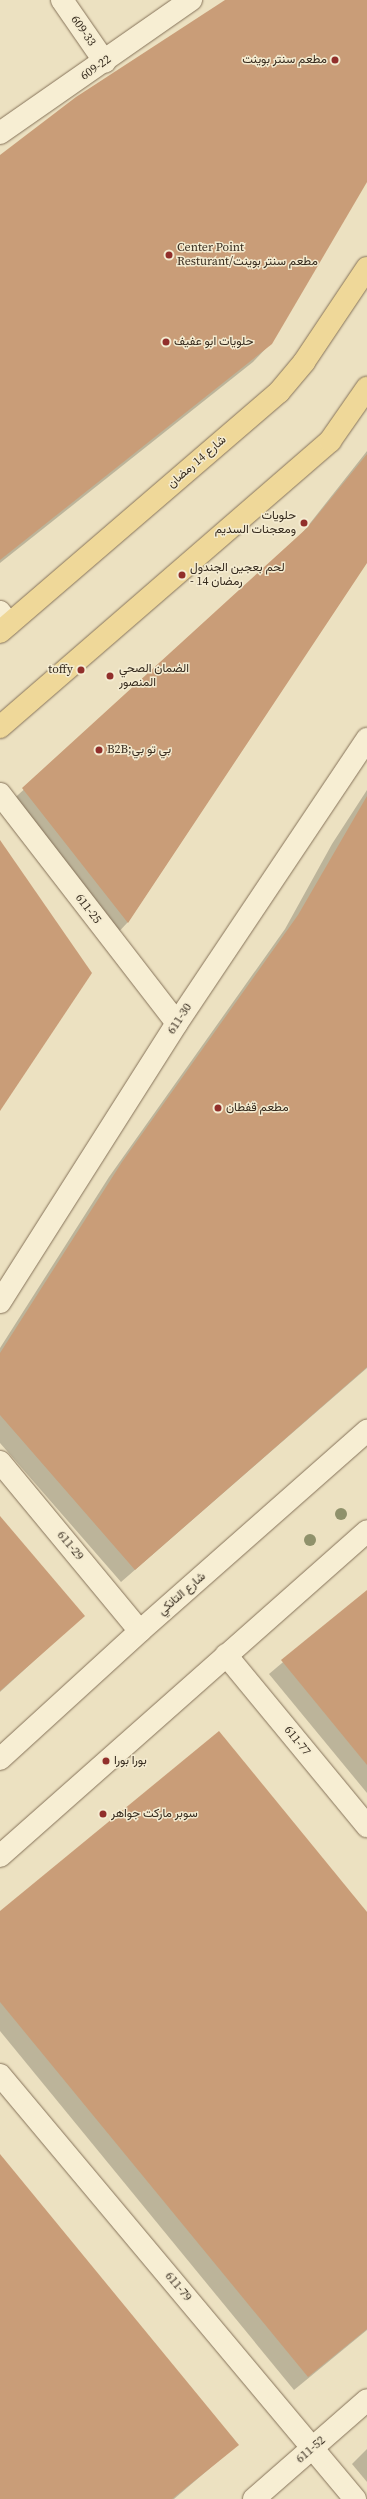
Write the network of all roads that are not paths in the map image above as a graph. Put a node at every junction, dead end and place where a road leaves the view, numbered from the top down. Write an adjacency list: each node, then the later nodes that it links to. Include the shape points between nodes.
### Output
1 (62, 0): 3 (street, 609-33)
2 (191, 0): 3 (street, 609-22)
3 (105, 62): 4 (street, 609-22)
4 (0, 133)
5 (367, 268): 7 (main road, شارع 14 رمضان, via 304,362 279,392)
6 (367, 388): 8 (main road, via 330,441)
7 (3, 623)
8 (0, 726)
9 (367, 739): 11 (street, 611-30)
10 (0, 794): 11 (street, 611-25)
11 (177, 1023): 12 (street, 611-30)
12 (0, 1302)
13 (367, 1431): 16 (street, شارع التانكي)
14 (0, 1462): 16 (street, 611-29)
15 (367, 1531): 17 (street)
16 (140, 1631): 18 (street, شارع التانكي)
17 (226, 1655): 19 (street, 611-77); 20 (street)
18 (0, 1759)
19 (367, 1826)
20 (0, 1856)
21 (0, 2075): 23 (street, 611-79)
22 (367, 2400): 23 (street, 611-52)
23 (313, 2448): 24 (street, 611-52); 25 (street, 611-79)
24 (254, 2499)
25 (355, 2499)

